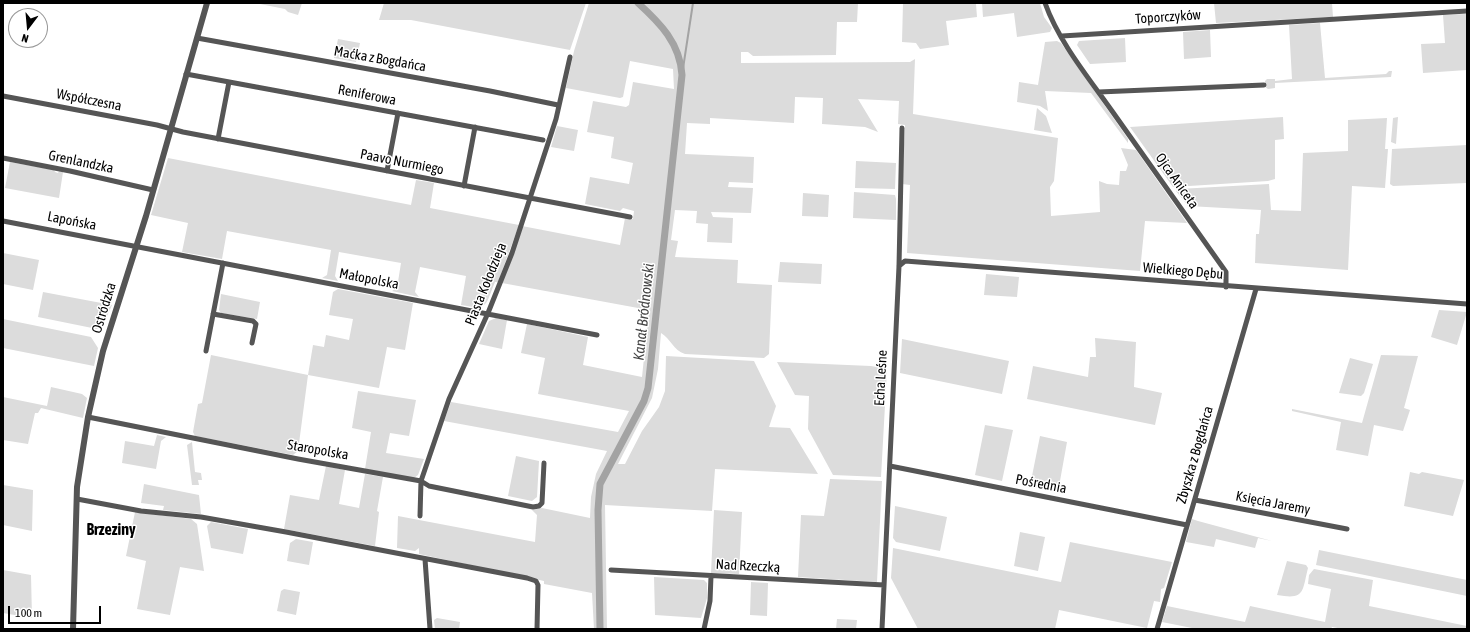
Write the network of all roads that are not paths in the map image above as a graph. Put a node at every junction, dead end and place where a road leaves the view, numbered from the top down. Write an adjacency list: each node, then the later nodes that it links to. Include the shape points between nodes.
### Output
1 (207, 3): 5 (street, Ostródzka)
2 (1045, 3): 4 (street, Ojca Aniceta)
3 (1467, 11): 4 (street, Toporczyków)
4 (1062, 36): 10 (street, Ojca Aniceta)
5 (197, 38): 7 (street, Ostródzka); 12 (street, Maćka z Bogdańca)
6 (570, 57): 12 (street, Piasta Kołodzieja)
7 (186, 74): 8 (street, Reniferowa); 16 (street, Ostródzka)
8 (229, 82): 13 (street, Reniferowa); 17 (street)
9 (1264, 84): 10 (street)
10 (1099, 92): 29 (street, Ojca Aniceta, via 1226,272)
11 (3, 96): 16 (street, Współczesna, via 152,124)
12 (558, 105): 23 (street, Piasta Kołodzieja, via 556,119)
13 (398, 113): 14 (street, Reniferowa); 20 (street)
14 (475, 127): 18 (street, Reniferowa); 21 (street)
15 (902, 128): 28 (street, Echa Leśne)
16 (170, 130): 17 (street, Paavo Nurmiego); 22 (street, Ostródzka)
17 (218, 139): 20 (street, Paavo Nurmiego)
18 (543, 140)
19 (3, 158): 22 (street, Grenlandzka)
20 (387, 171): 21 (street, Paavo Nurmiego)
21 (464, 186): 23 (street, Paavo Nurmiego)
22 (153, 190): 26 (street, Ostródzka)
23 (530, 198): 24 (street, Paavo Nurmiego); 32 (street, Piasta Kołodzieja)
24 (630, 217)
25 (3, 221): 26 (street, Lapońska)
26 (136, 247): 27 (street, Małopolska); 37 (street, Ostródzka, via 103,351)
27 (223, 263): 32 (street, Małopolska); 33 (street)
28 (899, 266): 29 (street, Wielkiego Dębu, via 905,260); 39 (street, Echa Leśne)
29 (1226, 287): 30 (street, Wielkiego Dębu)
30 (1256, 289): 31 (street, Wielkiego Dębu); 42 (street, Zbyszka z Bogdańca)
31 (1467, 304)
32 (488, 313): 34 (street, Małopolska); 40 (street, Piasta Kołodzieja, via 450,399)
33 (213, 314): 35 (street, via 253,321 256,324); 36 (street)
34 (597, 335)
35 (252, 343)
36 (206, 351)
37 (88, 417): 40 (street, Staropolska); 41 (street, Ostródzka, via 78,475)
38 (544, 463): 40 (street, Staropolska, via 542,503 533,507 429,486)
39 (890, 466): 44 (street, Pośrednia); 49 (street, Echa Leśne)
40 (421, 481): 43 (street, Piasta Kołodzieja)
41 (77, 499): 46 (street, via 142,511 205,517); 50 (street, Ostródzka)
42 (1195, 500): 44 (street, Zbyszka z Bogdańca); 45 (street, Księcia Jaremy)
43 (420, 516)
44 (1187, 525): 55 (street, Zbyszka z Bogdańca)
45 (1347, 529)
46 (425, 559): 51 (street); 52 (street, via 536,581)
47 (611, 570): 48 (street, Nad Rzeczką)
48 (711, 576): 49 (street, Nad Rzeczką); 53 (street, via 710,601)
49 (884, 585): 54 (street, Echa Leśne)
50 (74, 629)
51 (430, 629)
52 (537, 629)
53 (704, 629)
54 (882, 629)
55 (1157, 629)

